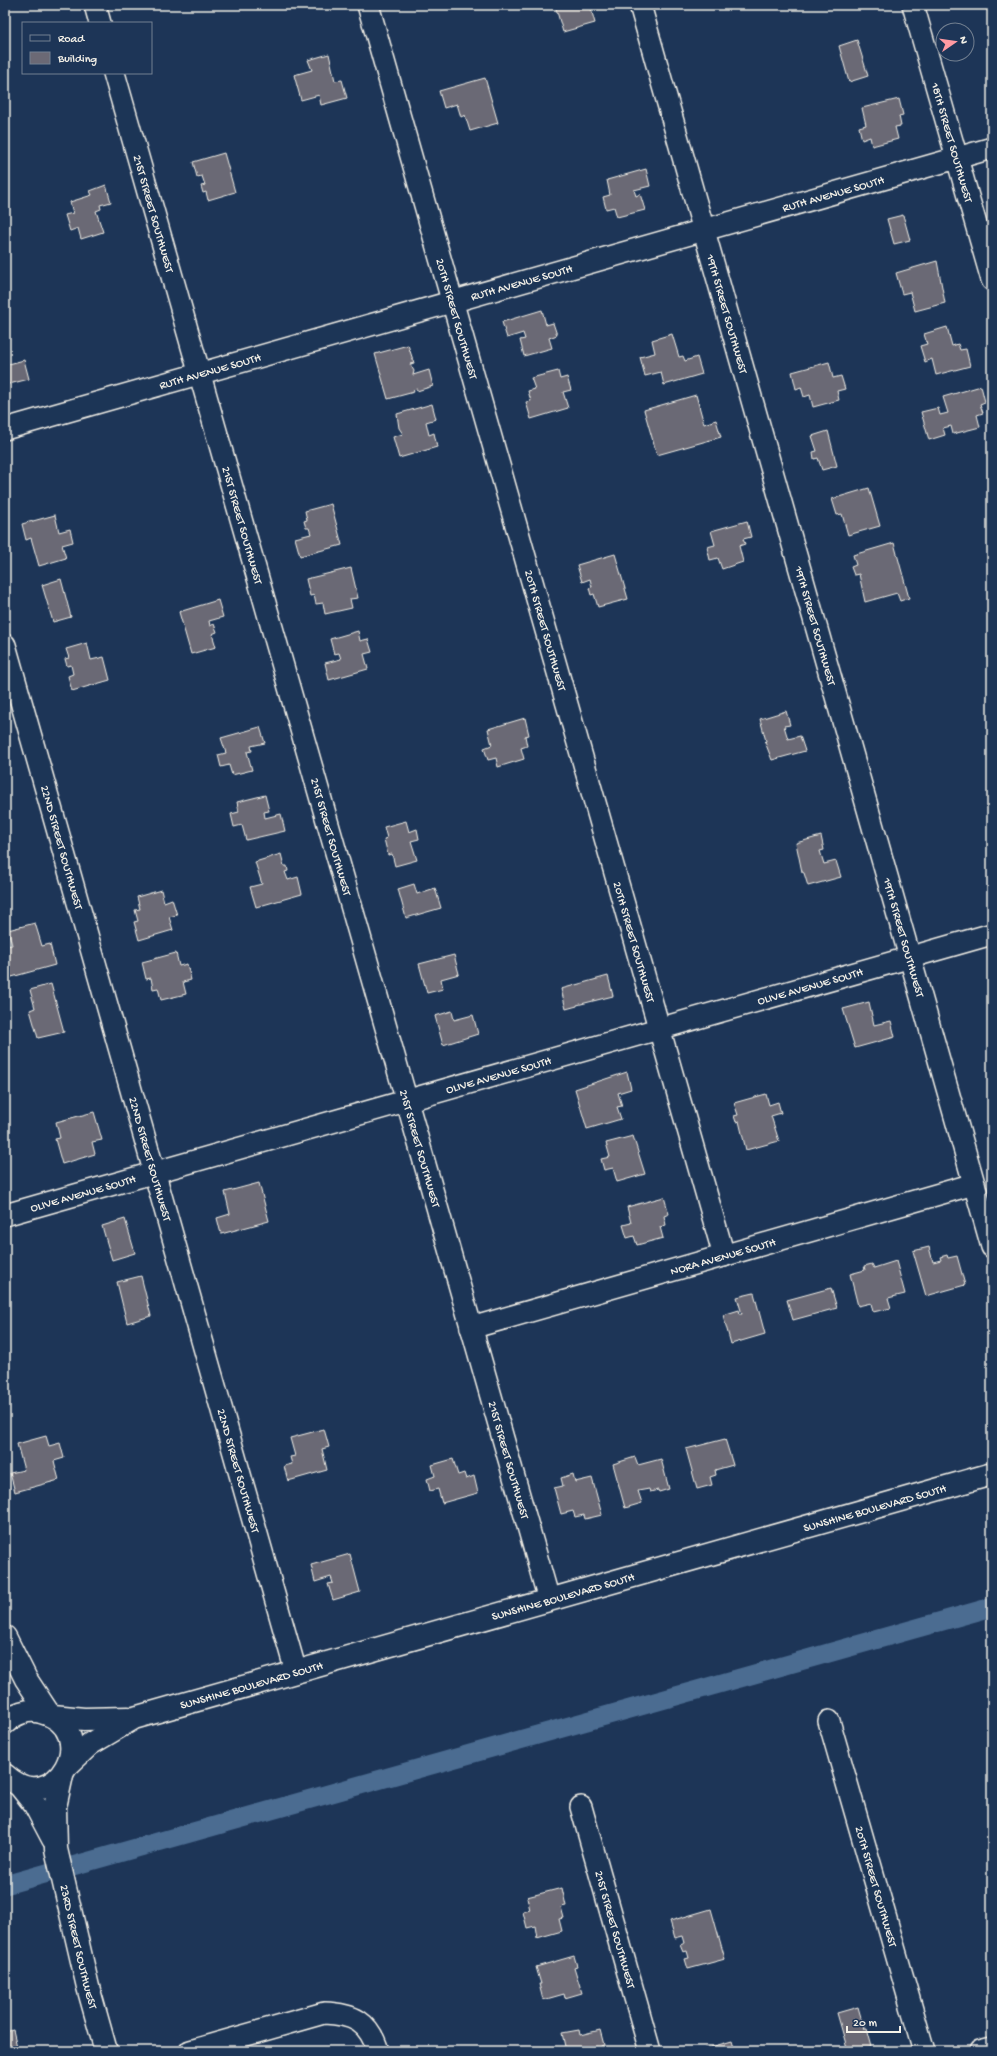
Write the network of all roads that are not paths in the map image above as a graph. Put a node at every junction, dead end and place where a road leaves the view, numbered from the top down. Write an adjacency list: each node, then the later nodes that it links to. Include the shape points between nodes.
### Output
1 (95, 5): 5 (street)
2 (368, 5): 11 (street, 20TH STREET SOUTHWEST)
3 (640, 5): 9 (street, 19TH STREET SOUTHWEST)
4 (914, 5): 8 (street, 18TH STREET SOUTHWEST)
5 (100, 22)
6 (114, 74): 12 (street, 21ST STREET SOUTHWEST)
7 (992, 148): 8 (street, RUTH AVENUE SOUTH)
8 (957, 158): 9 (street, RUTH AVENUE SOUTH); 10 (street, 18TH STREET SOUTHWEST)
9 (704, 230): 11 (street, RUTH AVENUE SOUTH); 16 (street, 19TH STREET SOUTHWEST)
10 (992, 280)
11 (452, 302): 12 (street, RUTH AVENUE SOUTH); 17 (street, 20TH STREET SOUTHWEST)
12 (199, 374): 13 (street, RUTH AVENUE SOUTH); 18 (street, 21ST STREET SOUTHWEST)
13 (5, 429)
14 (5, 645): 19 (street, 22ND STREET SOUTHWEST)
15 (992, 934): 16 (street, OLIVE AVENUE SOUTH)
16 (910, 958): 17 (street, OLIVE AVENUE SOUTH); 20 (street, 19TH STREET SOUTHWEST)
17 (659, 1029): 18 (street, OLIVE AVENUE SOUTH); 23 (street, 20TH STREET SOUTHWEST)
18 (407, 1101): 19 (street, OLIVE AVENUE SOUTH); 24 (street, 21ST STREET SOUTHWEST)
19 (155, 1172): 21 (street, OLIVE AVENUE SOUTH); 28 (street, 22ND STREET SOUTHWEST)
20 (974, 1184): 22 (street, 19TH STREET SOUTHWEST); 23 (street, NORA AVENUE SOUTH)
21 (5, 1215)
22 (992, 1247)
23 (724, 1256): 24 (street, NORA AVENUE SOUTH)
24 (471, 1328): 26 (street, 21ST STREET SOUTHWEST)
25 (992, 1474): 26 (street, SUNSHINE BOULEVARD SOUTH)
26 (548, 1600): 28 (street, SUNSHINE BOULEVARD SOUTH)
27 (5, 1638): 29 (street, via 26,1678)
28 (296, 1672): 30 (street, SUNSHINE BOULEVARD SOUTH)
29 (51, 1715): 30 (street, SUNSHINE BOULEVARD SOUTH, via 84,1719); 32 (street, SUNSHINE BOULEVARD SOUTH, via 28,1711); 33 (street, 23RD STREET SOUTHWEST, via 64,1727 71,1742 72,1753)
30 (134, 1718): 33 (street, SUNSHINE BOULEVARD SOUTH, via 90,1744)
31 (829, 1721): 42 (street, 20TH STREET SOUTHWEST)
32 (5, 1723)
33 (66, 1769): 34 (street, SUNSHINE BOULEVARD SOUTH, via 53,1782 42,1787 30,1788); 36 (street, 23RD STREET SOUTHWEST, via 55,1807)
34 (10, 1780): 36 (street, 23RD STREET SOUTHWEST, via 35,1805)
35 (581, 1807): 41 (street, 21ST STREET SOUTHWEST)
36 (55, 1845): 38 (street, 23RD STREET SOUTHWEST, via 88,1987)
37 (992, 2048): 43 (street)
38 (106, 2051)
39 (190, 2051): 40 (street, via 324,2013 344,2014 362,2023 374,2038)
40 (378, 2051)
41 (650, 2051)
42 (924, 2051)
43 (980, 2051)

